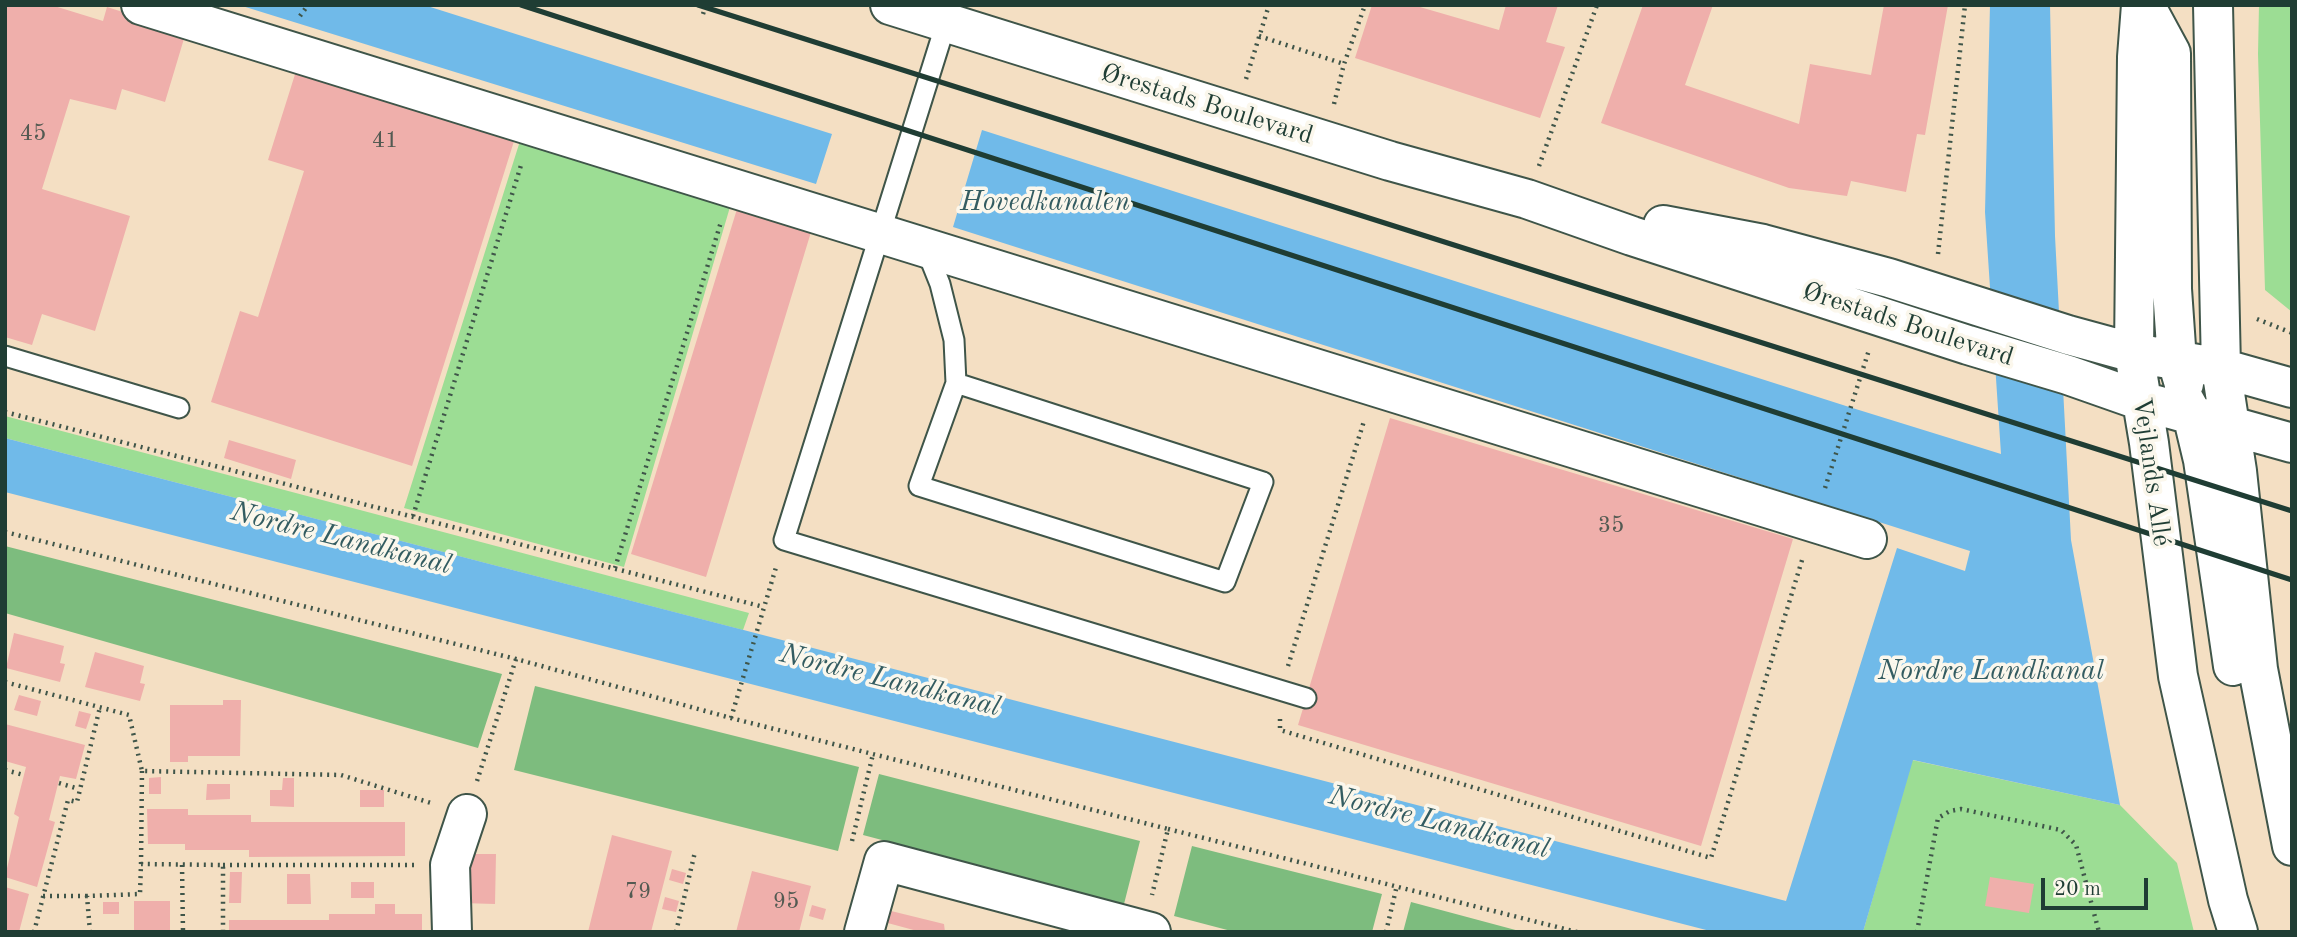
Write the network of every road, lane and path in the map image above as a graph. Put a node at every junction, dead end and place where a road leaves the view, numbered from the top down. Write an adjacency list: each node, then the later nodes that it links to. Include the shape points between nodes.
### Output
1 (141, 5): 16 (street)
2 (706, 5): 10 (path)
3 (890, 5): 11 (street, Ørestads Boulevard)
4 (1269, 5): 12 (path)
5 (1364, 5): 13 (path)
6 (1597, 5): 18 (path)
7 (1965, 5): 21 (path)
8 (2143, 5): 23 (street, Vejlands Allé, via 2137,57); 25 (street, via 2171,53 2172,289)
9 (2213, 5): 26 (street)
10 (703, 14)
11 (946, 23): 15 (street, Ørestads Boulevard); 19 (lane)
12 (1259, 36): 13 (path); 15 (path)
13 (1343, 64): 14 (path)
14 (1338, 87)
15 (1236, 113): 18 (street, Ørestads Boulevard)
16 (533, 126): 17 (street); 37 (path)
17 (732, 188): 19 (street); 41 (path)
18 (1527, 198): 21 (street, Ørestads Boulevard, via 1763,244); 22 (street, Ørestads Boulevard)
19 (881, 235): 20 (street); 40 (lane)
20 (926, 248): 27 (lane, via 954,340); 28 (street)
21 (1948, 298): 23 (street, Ørestads Boulevard)
22 (1878, 316): 30 (street, Ørestads Boulevard); 36 (path)
23 (2134, 353): 25 (street, Ørestads Boulevard); 30 (street, Vejlands Allé); 33 (street, via 2162,372)
24 (5, 356): 31 (lane)
25 (2177, 361): 26 (street, Ørestads Boulevard); 34 (street, via 2197,404)
26 (2221, 368): 29 (street, Ørestads Boulevard); 34 (street)
27 (956, 383): 27 (lane, via 919,486 1225,582 1263,482)
28 (1375, 386): 36 (street); 45 (path)
29 (2292, 388)
30 (2142, 401): 33 (street, Ørestads Boulevard); 80 (street, Vejlands Allé, via 2178,676)
31 (179, 408)
32 (5, 412): 37 (path)
33 (2192, 415): 34 (street, Ørestads Boulevard); 46 (street, via 2203,460 2232,665)
34 (2229, 424): 35 (street, Ørestads Boulevard); 46 (street)
35 (2292, 443)
36 (1818, 508): 39 (street); 45 (path, via 1711,858 1280,730)
37 (413, 516): 41 (path)
38 (5, 532): 43 (path)
39 (1867, 539)
40 (784, 540): 42 (path); 45 (lane)
41 (615, 568): 42 (path)
42 (763, 610): 49 (path)
43 (516, 659): 49 (path); 56 (path)
44 (5, 682): 48 (path)
45 (1280, 691): 47 (lane)
46 (2262, 692): 59 (street)
47 (1307, 698)
48 (100, 707): 52 (path, via 129,715); 55 (path)
49 (731, 718): 50 (path)
50 (873, 754): 57 (path); 58 (path)
51 (5, 770): 53 (path)
52 (142, 771): 56 (path, via 341,775); 61 (path)
53 (24, 775)
54 (58, 783): 55 (path)
55 (79, 789): 66 (path, via 76,802 68,800)
56 (467, 814): 64 (street)
57 (1168, 829): 65 (path); 68 (path)
58 (854, 834)
59 (2292, 846)
60 (695, 852): 74 (path)
61 (141, 864): 62 (path); 67 (path, via 140,894)
62 (182, 865): 63 (path); 71 (path)
63 (223, 865): 64 (path); 72 (path)
64 (450, 865): 73 (street)
65 (1397, 885): 76 (path); 77 (path)
66 (43, 896): 67 (path); 69 (path)
67 (87, 896): 70 (path)
68 (1147, 931): 75 (street, via 884,861)
69 (34, 932)
70 (90, 932)
71 (183, 932)
72 (223, 932)
73 (452, 932)
74 (676, 932)
75 (864, 932)
76 (1386, 932)
77 (1577, 932)
78 (1917, 932): 79 (path, via 1938,818 1961,809 2061,830 2076,845)
79 (2099, 932)
80 (2238, 932)

